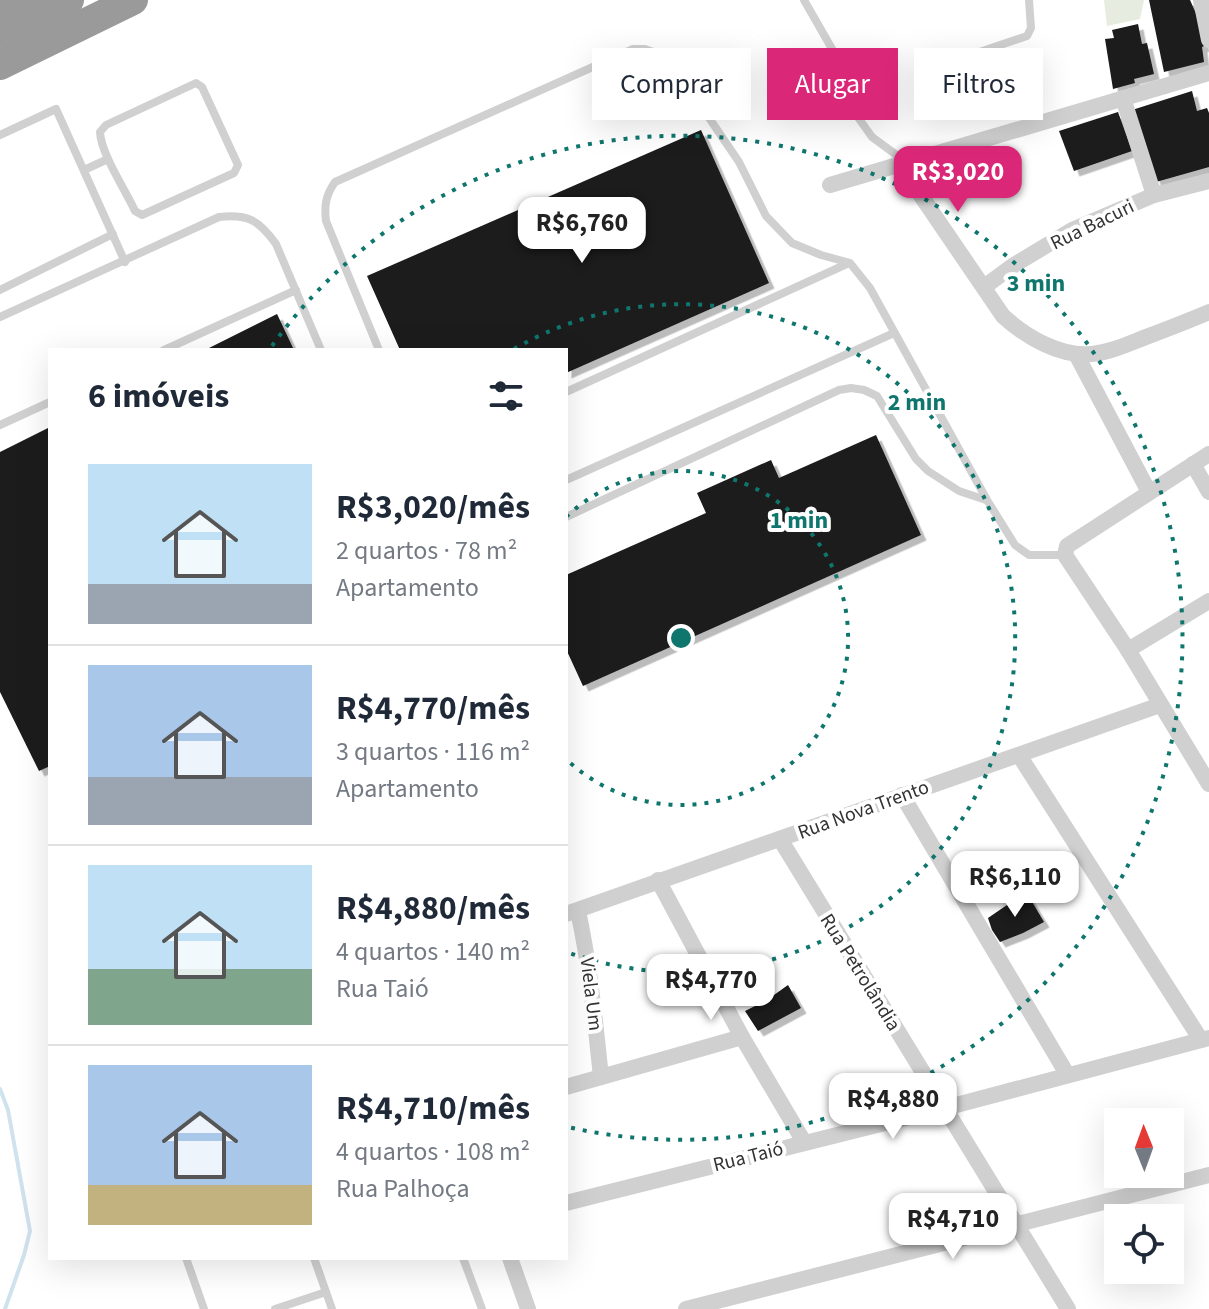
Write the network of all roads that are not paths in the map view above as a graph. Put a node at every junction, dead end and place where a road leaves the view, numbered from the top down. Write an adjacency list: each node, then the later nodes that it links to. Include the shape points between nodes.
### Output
1 (20, 0): 7 (highway)
2 (69, 0): 8 (highway)
3 (133, 0): 11 (highway)
4 (804, 0): 16 (lane, via 843,68 857,116)
5 (1029, 0): 10 (lane, via 1027,36)
6 (1201, 0): 9 (street)
7 (0, 9)
8 (0, 33)
9 (1209, 40)
10 (994, 48)
11 (0, 65)
12 (1209, 73): 13 (street)
13 (1123, 98): 16 (street); 20 (street)
14 (0, 135): 17 (lane, via 56,109)
15 (108, 159): 15 (lane, via 100,141 106,125 196,83 238,165 234,173 142,215); 17 (lane)
16 (903, 164): 19 (street); 24 (street)
17 (84, 170): 21 (lane)
18 (1209, 181): 20 (street, Rua Bacuri)
19 (830, 185)
20 (1154, 195): 24 (street, Rua Bacuri, via 1072,230)
21 (113, 234): 22 (lane); 25 (lane)
22 (125, 262): 26 (lane, via 219,217 235,215 265,228); 28 (lane)
23 (850, 263): 29 (lane); 32 (lane, via 792,243 766,216 739,162 684,81 659,54 633,49 335,182 324,206 326,221); 34 (lane)
24 (984, 287): 33 (street, via 1017,329)
25 (0, 290)
26 (296, 290): 30 (lane); 31 (lane)
27 (1209, 312): 33 (street, via 1121,347)
28 (0, 317)
29 (894, 333): 39 (lane); 42 (lane)
30 (168, 348)
31 (320, 348)
32 (378, 348)
33 (1076, 354): 40 (street)
34 (568, 391)
35 (48, 403): 36 (lane)
36 (0, 425)
37 (1209, 454): 38 (street)
38 (1193, 464): 40 (street); 41 (street)
39 (568, 479)
40 (1149, 492): 44 (street, via 1067,546)
41 (1209, 492)
42 (987, 500): 43 (lane, via 959,491 928,471 877,396 851,388); 44 (lane, via 1022,551)
43 (568, 516)
44 (1065, 555): 46 (street)
45 (1209, 601): 46 (street)
46 (1128, 650): 47 (street)
47 (1160, 705): 48 (street, Rua Nova Trento); 49 (street)
48 (1019, 755): 51 (street, Rua Nova Trento); 56 (street)
49 (1203, 759): 50 (street)
50 (1209, 784)
51 (902, 795): 52 (street, Rua Nova Trento); 57 (street)
52 (780, 839): 53 (street, Rua Nova Trento); 60 (street, Rua Petrolândia)
53 (658, 880): 54 (street, Rua Nova Trento); 55 (street)
54 (572, 912): 58 (street, Viela Um, via 585,941)
55 (742, 1037): 58 (street); 61 (street)
56 (1205, 1039): 57 (street, Rua Taió)
57 (1067, 1074): 60 (street, Rua Taió)
58 (601, 1077): 59 (street)
59 (568, 1086)
60 (945, 1108): 61 (street, Rua Taió); 64 (street, Rua Petrolândia)
61 (804, 1142): 63 (street, Rua Taió)
62 (1209, 1175): 64 (street)
63 (568, 1202)
64 (1017, 1224): 75 (street); 76 (street, Rua Petrolândia)
65 (187, 1260): 70 (lane)
66 (315, 1260): 69 (lane)
67 (464, 1260): 73 (lane)
68 (511, 1260): 74 (street)
69 (326, 1292): 71 (lane); 72 (lane)
70 (204, 1309)
71 (275, 1309)
72 (332, 1309)
73 (482, 1309)
74 (528, 1309)
75 (686, 1309)
76 (1068, 1309)

